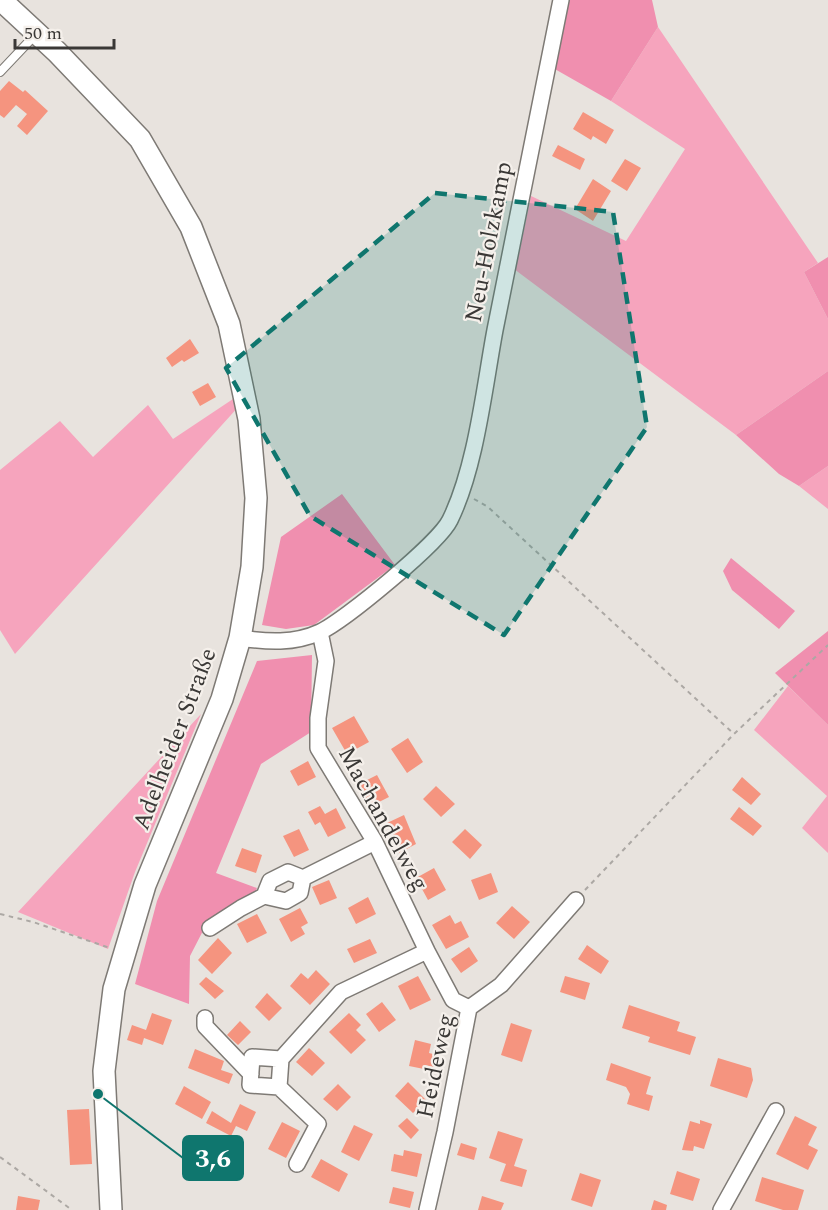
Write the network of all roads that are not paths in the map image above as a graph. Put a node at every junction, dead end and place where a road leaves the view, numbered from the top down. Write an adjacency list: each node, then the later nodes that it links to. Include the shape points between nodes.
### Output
1 (1, 0): 3 (street, Adelheider Straße)
2 (561, 0): 5 (street, Neu-Holzkamp, via 470,465 461,491 449,521 431,544)
3 (36, 33): 4 (lane); 6 (street, Adelheider Straße, via 140,139 191,227 229,324 249,419 256,498 252,567)
4 (0, 72)
5 (320, 632): 6 (street, Neu-Holzkamp, via 286,642); 7 (street, Machandelweg, via 326,661 318,748)
6 (240, 638): 20 (street, Adelheider Straße, via 222,699 145,885 114,989 104,1071)
7 (375, 842): 8 (street); 12 (street, Machandelweg)
8 (303, 878): 9 (street, via 288,872 270,881); 9 (street, via 300,893 286,901)
9 (264, 896): 11 (street)
10 (576, 900): 13 (street, Heideweg, via 501,985)
11 (210, 928)
12 (427, 951): 13 (street, Machandelweg, via 453,1000); 15 (street, via 341,992)
13 (469, 1008): 21 (street, Heideweg)
14 (205, 1018): 16 (street, via 205,1026)
15 (281, 1059): 16 (street, via 252,1057); 17 (street)
16 (251, 1074): 17 (street, via 250,1085)
17 (279, 1087): 19 (street, via 318,1124)
18 (776, 1111): 22 (street)
19 (297, 1164)
20 (111, 1210)
21 (427, 1210)
22 (722, 1210)

